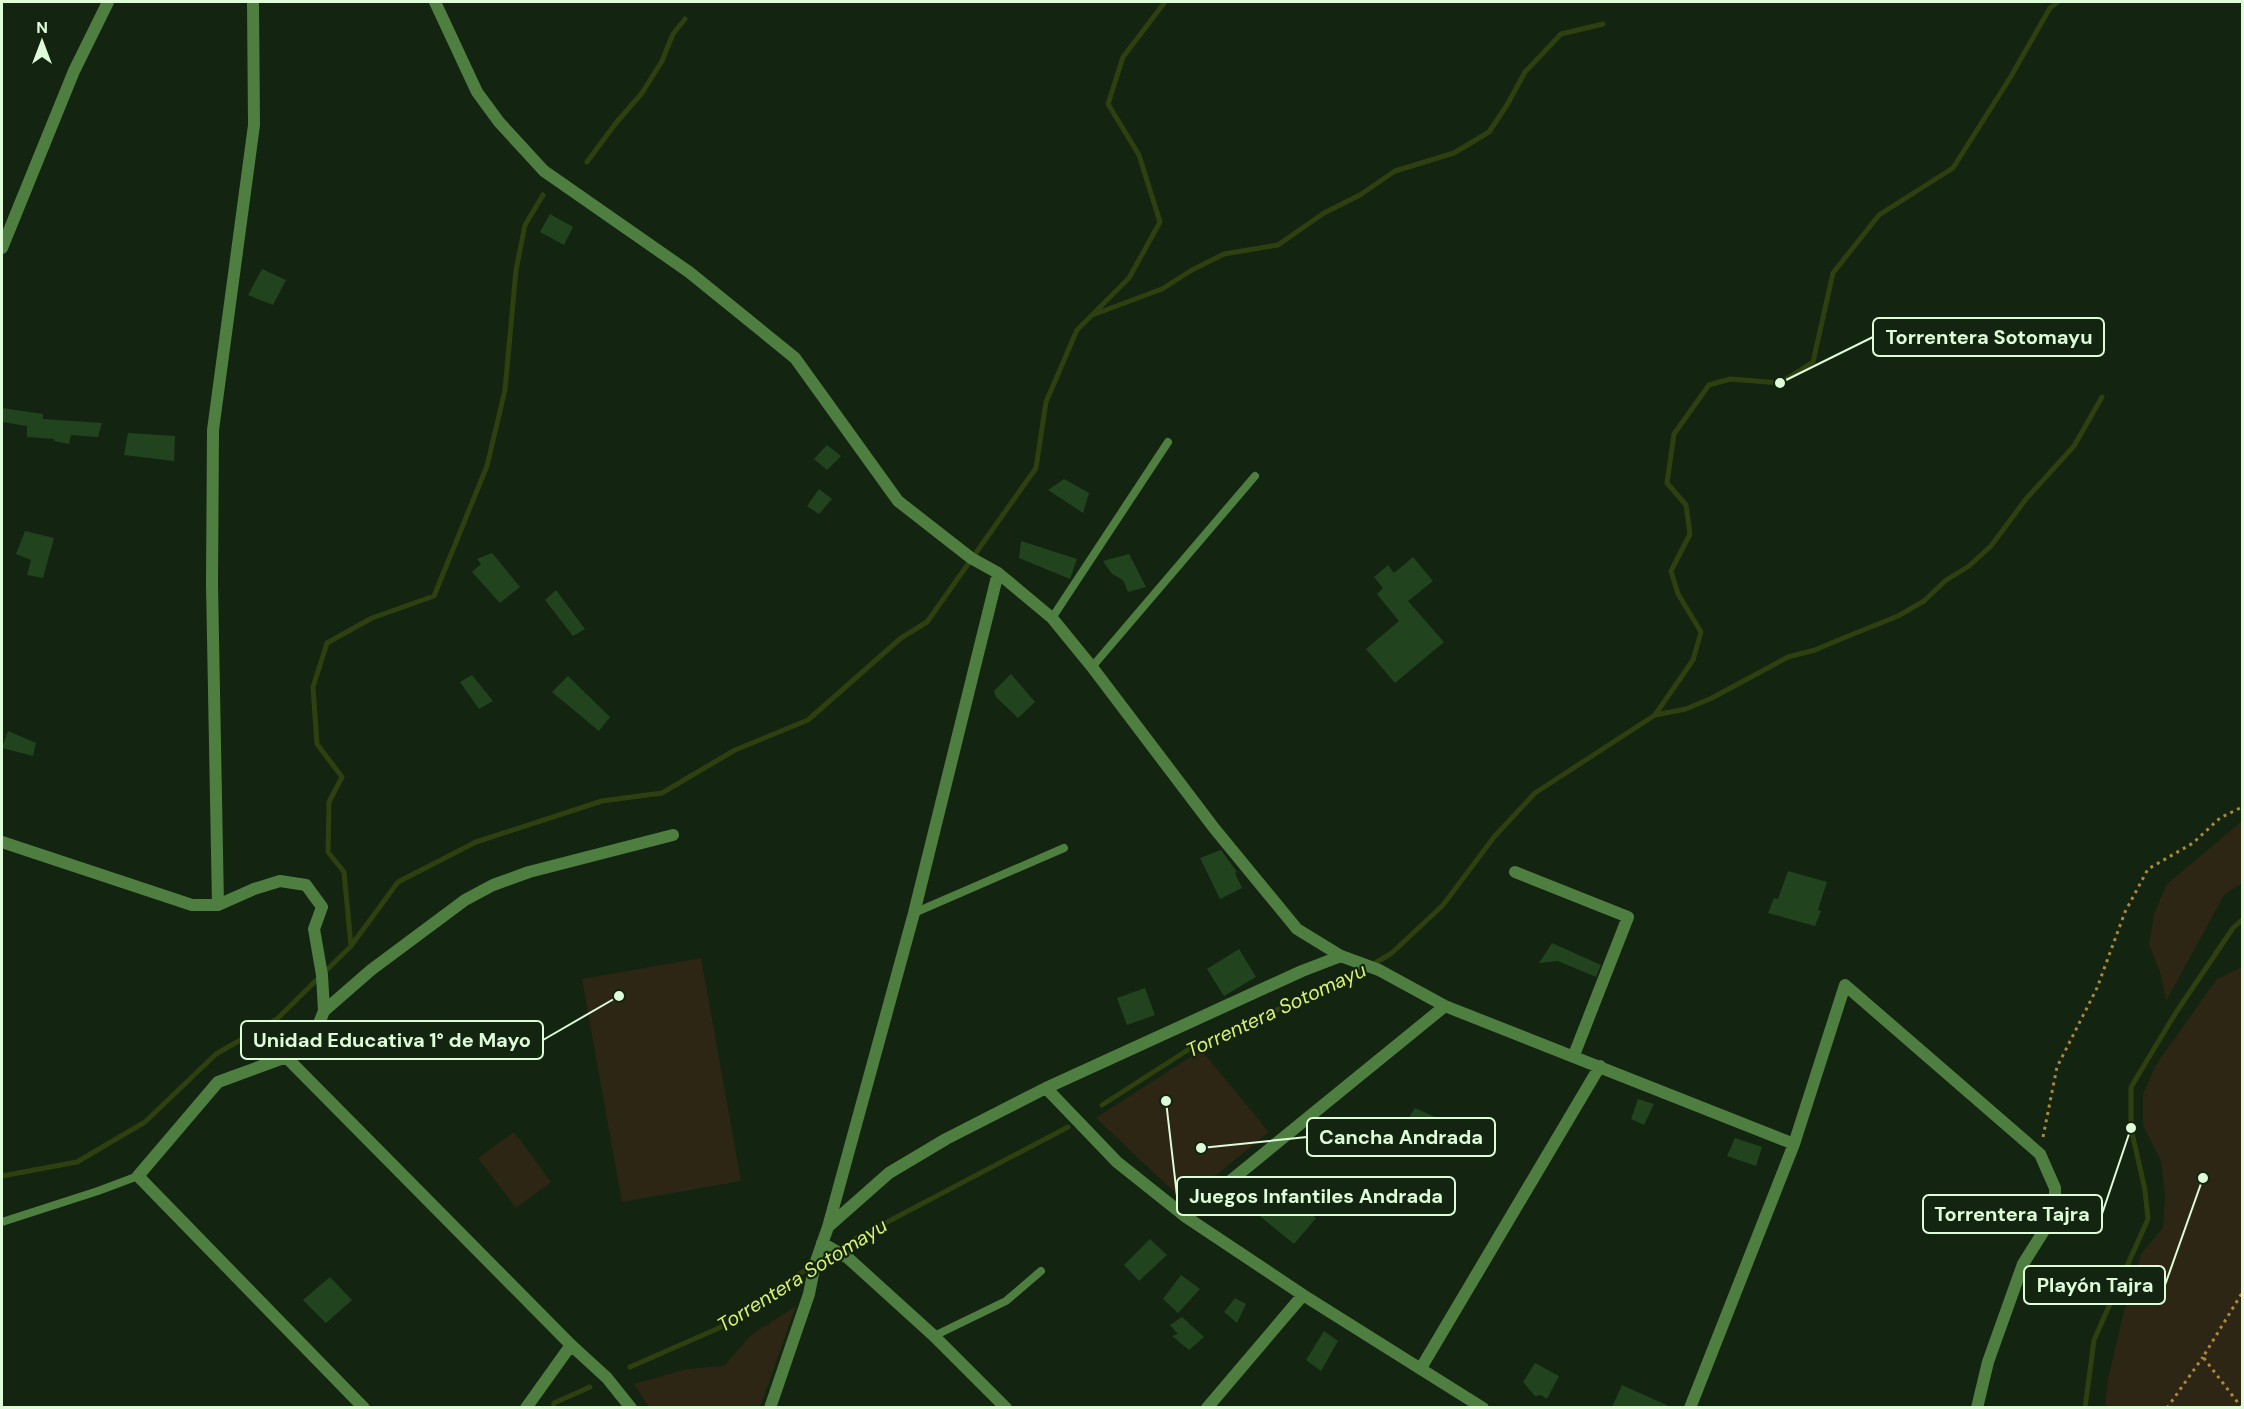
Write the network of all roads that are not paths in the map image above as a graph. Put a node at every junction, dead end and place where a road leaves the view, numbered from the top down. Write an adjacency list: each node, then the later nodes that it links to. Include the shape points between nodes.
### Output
1 (108, 2): 4 (street, via 74,71)
2 (253, 2): 14 (street, via 254,125 213,430)
3 (435, 2): 7 (street, via 477,92 544,171 689,272 795,358 897,501 971,558)
4 (2, 248)
5 (1168, 442): 8 (lane)
6 (1255, 476): 9 (lane)
7 (998, 573): 8 (street); 15 (street)
8 (1052, 618): 9 (street)
9 (1092, 667): 16 (street, via 1214,828 1297,929)
10 (672, 835): 18 (street, via 493,885 412,937)
11 (2, 842): 14 (street, via 192,906)
12 (1064, 848): 15 (lane)
13 (1515, 872): 19 (street, via 1628,917)
14 (218, 906): 18 (street, via 280,881 306,885 322,907 314,929)
15 (914, 913): 27 (street)
16 (1341, 956): 17 (street, via 1379,970); 22 (street)
17 (1445, 1006): 19 (street); 25 (street)
18 (324, 1011): 20 (street, via 311,1043)
19 (1574, 1055): 21 (street)
20 (286, 1058): 24 (street, via 218,1082); 32 (street)
21 (1600, 1066): 23 (street); 33 (street)
22 (1046, 1088): 25 (street, via 1117,1162); 27 (street, via 890,1173)
23 (1794, 1144): 41 (street); 42 (street, via 1845,985 2040,1154 2055,1188 2055,1213 2023,1264 1988,1362)
24 (138, 1176): 26 (lane); 34 (street)
25 (1186, 1217): 30 (street)
26 (2, 1222)
27 (828, 1227): 28 (street)
28 (822, 1243): 31 (street, via 848,1258); 37 (street, via 809,1294)
29 (1041, 1270): 31 (lane, via 1006,1301)
30 (1303, 1295): 33 (street); 39 (street)
31 (934, 1336): 38 (street)
32 (571, 1345): 35 (street); 36 (street)
33 (1421, 1368): 40 (street)
34 (364, 1407)
35 (526, 1407)
36 (631, 1407)
37 (770, 1407)
38 (1006, 1407)
39 (1207, 1407)
40 (1483, 1407)
41 (1690, 1407)
42 (1977, 1407)

